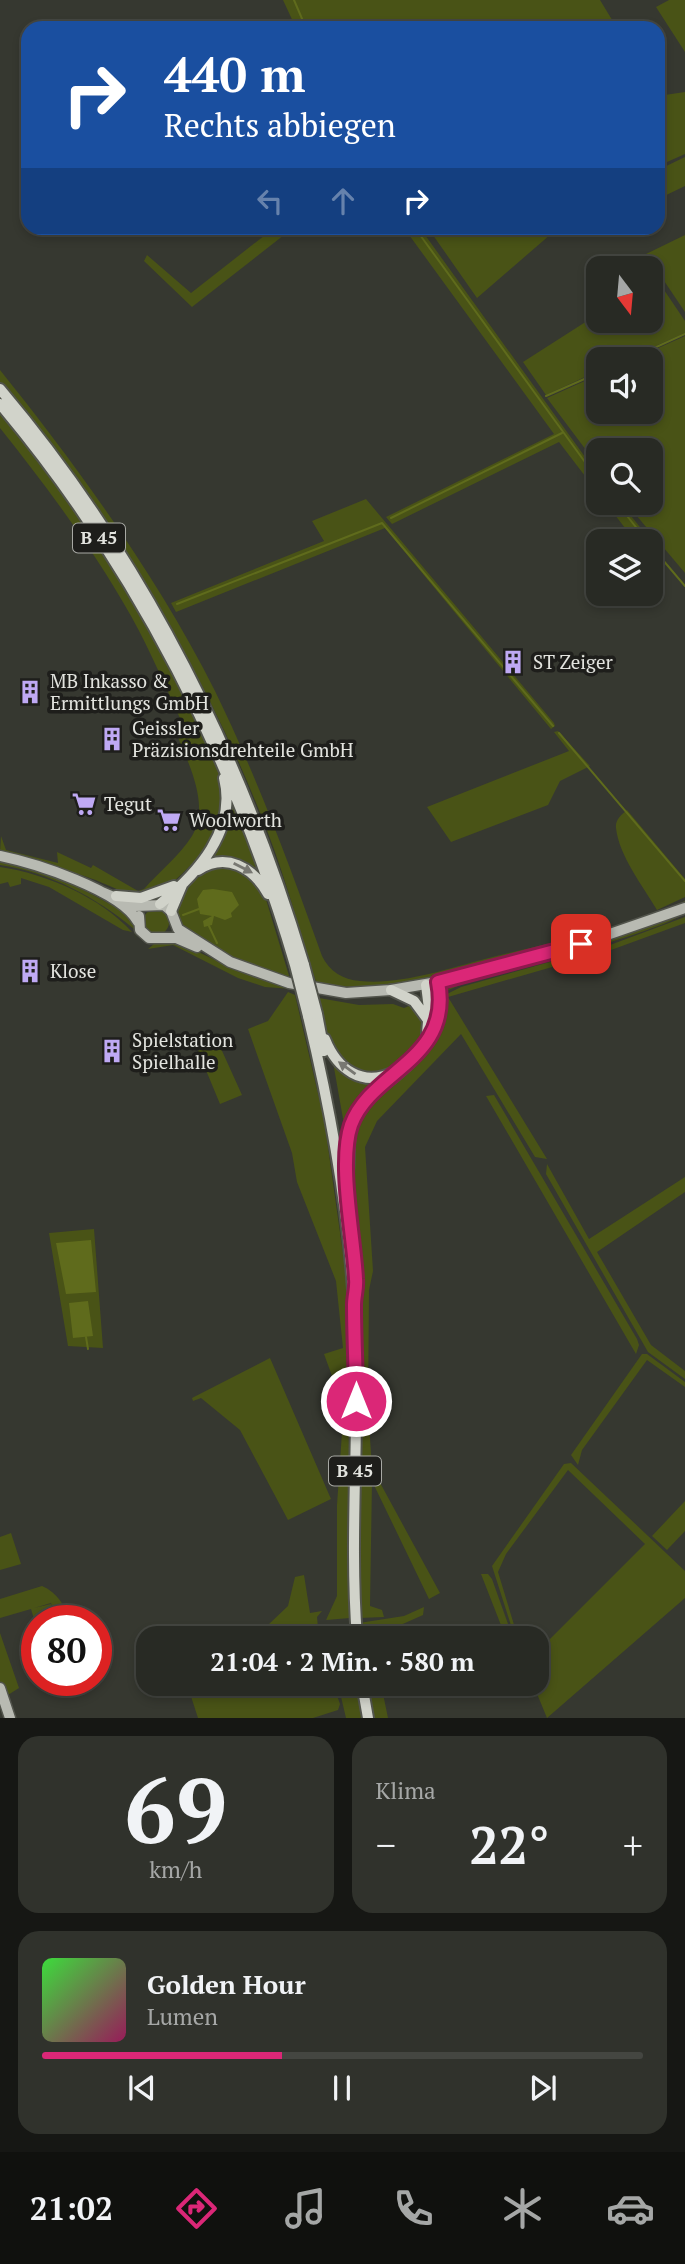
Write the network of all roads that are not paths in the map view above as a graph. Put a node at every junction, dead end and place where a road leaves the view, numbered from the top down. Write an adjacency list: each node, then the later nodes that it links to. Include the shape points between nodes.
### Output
1 (0, 389): 16 (highway, B 45, via 89,506 175,645 247,799 275,873)
2 (0, 404): 3 (highway, B 45, via 74,501 135,595)
3 (218, 755): 5 (highway, via 227,794 226,817 215,844); 11 (highway, B 45)
4 (0, 856): 6 (main road, via 55,871)
5 (186, 880): 7 (highway, via 148,897); 8 (highway); 11 (highway, one-way to 11, via 216,862 239,865 260,881); 12 (highway)
6 (102, 892): 7 (main road); 13 (main road)
7 (116, 896): 9 (main road, via 135,906)
8 (160, 904): 9 (main road); 12 (main road)
9 (147, 906): 13 (main road)
10 (685, 908): 17 (main road, via 646,924)
11 (279, 912): 16 (highway, B 45)
12 (172, 916): 14 (main road, via 170,932); 15 (main road, via 178,929)
13 (138, 922): 14 (main road, via 144,934)
14 (161, 938): 15 (main road)
15 (204, 947): 19 (main road, via 289,983 346,993)
16 (299, 965): 20 (highway, B 45, bridge)
17 (438, 982): 18 (main road); 22 (highway, via 438,1016)
18 (426, 985): 19 (main road); 21 (highway)
19 (391, 990): 21 (highway, via 414,1001)
20 (313, 1015): 23 (highway, one-way to 20, via 373,1078 346,1070 332,1054); 24 (highway, B 45); 25 (highway, B 45)
21 (428, 1020): 22 (highway)
22 (426, 1042): 23 (highway)
23 (406, 1066): 24 (highway, via 356,1114 348,1140)
24 (347, 1182): 25 (highway, B 45)
25 (354, 1303): 26 (highway, B 45)
26 (357, 1626)
27 (0, 1688): 29 (main road)
28 (364, 1696): 30 (highway)
29 (10, 1718)
30 (368, 1718)

